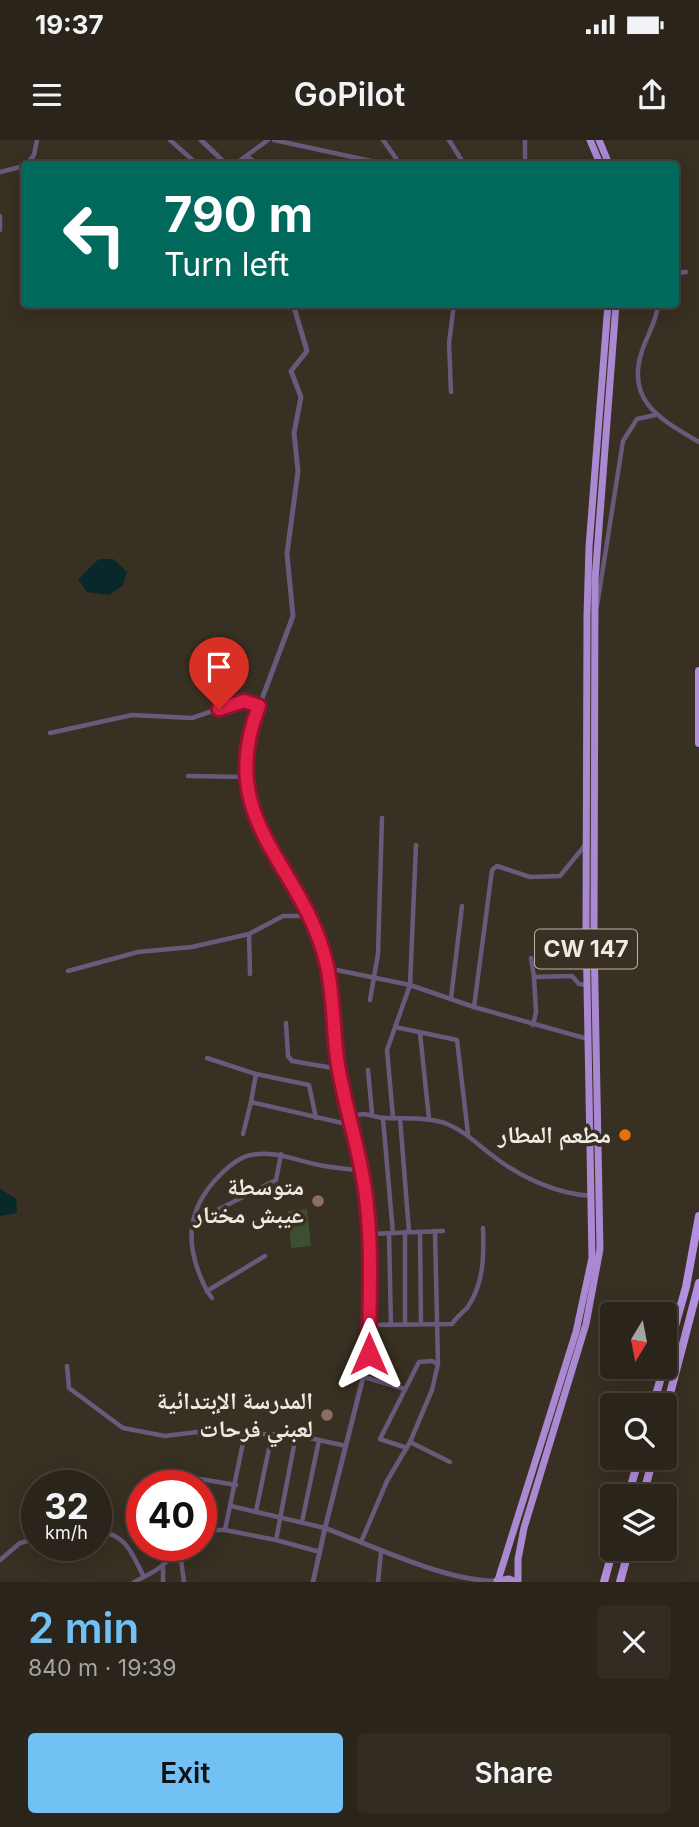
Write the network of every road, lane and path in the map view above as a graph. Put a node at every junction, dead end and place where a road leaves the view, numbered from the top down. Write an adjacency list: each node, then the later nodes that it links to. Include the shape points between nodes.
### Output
1 (37, 140): 13 (street)
2 (170, 140): 14 (street)
3 (201, 140): 15 (street)
4 (268, 140): 11 (street)
5 (274, 140): 12 (street)
6 (383, 140): 20 (street)
7 (449, 140): 21 (street)
8 (525, 140): 22 (street)
9 (590, 140): 23 (highway)
10 (599, 140): 24 (highway)
11 (248, 156): 16 (street); 17 (street)
12 (354, 158): 18 (street); 19 (street)
13 (29, 161)
14 (194, 161)
15 (223, 161)
16 (239, 161)
17 (254, 161)
18 (350, 161)
19 (370, 161)
20 (395, 161)
21 (462, 161)
22 (525, 161)
23 (599, 161)
24 (608, 161)
25 (21, 166): 26 (street)
26 (0, 172)
27 (0, 216): 28 (street)
28 (0, 230)
29 (686, 272): 30 (street)
30 (679, 273)
31 (294, 308): 41 (street, via 307,353 291,371 301,397 294,433 298,471 287,554 293,616)
32 (453, 308): 36 (street)
33 (608, 308): 47 (highway, CW 147, via 589,547)
34 (616, 308): 39 (highway, CW 147)
35 (657, 308): 37 (street, via 638,368 641,393)
36 (451, 393)
37 (655, 415): 38 (street); 39 (street, via 637,419 624,441)
38 (699, 442)
39 (595, 612): 148 (highway, CW 147, via 594,938 600,1250 586,1324 523,1528)
40 (699, 671): 43 (highway)
41 (259, 706): 42 (street, via 244,701 192,718 132,715); 45 (street)
42 (50, 733)
43 (699, 743)
44 (188, 776): 45 (street)
45 (245, 776): 50 (street, via 264,839)
46 (382, 818): 56 (street)
47 (586, 844): 59 (highway, CW 147); 62 (street, via 560,876 530,877 497,866 492,870)
48 (416, 845): 58 (street)
49 (462, 906): 60 (street)
50 (309, 916): 51 (street, via 283,916); 53 (street)
51 (249, 934): 54 (street, via 192,947 138,952); 55 (street)
52 (531, 958): 57 (street)
53 (327, 968): 56 (street); 69 (street)
54 (68, 971)
55 (250, 974)
56 (376, 977): 58 (street); 61 (street)
57 (534, 977): 59 (street, via 572,976); 64 (street)
58 (410, 985): 60 (street); 65 (street)
59 (587, 985): 67 (highway, CW 147)
60 (451, 999): 62 (street)
61 (370, 1000)
62 (474, 1007): 64 (street)
63 (286, 1023): 69 (street, via 292,1060)
64 (533, 1025): 67 (street)
65 (395, 1027): 66 (street); 76 (street, via 387,1050)
66 (420, 1033): 79 (street); 82 (street, via 457,1040)
67 (588, 1039): 85 (highway, CW 147)
68 (207, 1058): 71 (street)
69 (339, 1069): 74 (street)
70 (368, 1070): 73 (street)
71 (256, 1074): 72 (street); 75 (street, via 309,1085)
72 (251, 1102): 75 (street); 81 (street)
73 (372, 1113): 74 (street); 78 (street)
74 (350, 1116): 80 (street)
75 (316, 1118): 80 (street)
76 (393, 1118): 77 (street); 78 (street)
77 (400, 1118): 79 (street); 91 (street)
78 (383, 1119): 93 (street)
79 (429, 1119): 82 (street)
80 (352, 1125): 84 (street)
81 (243, 1134)
82 (468, 1135): 85 (street, via 533,1181)
83 (281, 1154): 84 (street); 87 (street, via 276,1180); 87 (street, via 250,1155 230,1166 202,1194)
84 (362, 1171): 94 (street)
85 (592, 1196): 141 (highway, CW 147, via 592,1258 583,1308)
86 (699, 1216): 99 (highway)
87 (193, 1223): 97 (street, via 195,1268)
88 (483, 1228): 102 (street, via 479,1285 452,1324)
89 (435, 1231): 90 (street); 92 (street); 102 (street)
90 (443, 1231)
91 (407, 1232): 92 (street); 93 (street); 100 (street)
92 (420, 1232): 101 (street)
93 (391, 1233): 94 (street); 104 (street)
94 (369, 1234): 103 (street)
95 (265, 1256): 97 (street)
96 (699, 1283): 109 (highway)
97 (207, 1292): 98 (street)
98 (212, 1298)
99 (677, 1318)
100 (405, 1324): 101 (street); 104 (street)
101 (421, 1324): 102 (street)
102 (437, 1324): 105 (street)
103 (369, 1325): 104 (street); 107 (street)
104 (391, 1325)
105 (438, 1364): 108 (street, via 419,1362); 114 (street)
106 (67, 1366): 110 (street, via 69,1388 116,1425 165,1436)
107 (364, 1377): 108 (street); 115 (street)
108 (405, 1389): 116 (street, via 380,1439)
109 (670, 1393)
110 (245, 1433): 111 (street); 119 (street)
111 (272, 1434): 112 (street); 121 (street)
112 (296, 1435): 113 (street); 122 (street)
113 (319, 1440): 115 (street); 123 (street)
114 (410, 1442): 116 (street); 117 (street)
115 (346, 1446): 124 (street)
116 (407, 1448): 129 (street)
117 (450, 1462)
118 (217, 1482): 119 (street)
119 (236, 1485): 120 (street)
120 (231, 1506): 121 (street); 126 (street)
121 (256, 1511): 122 (street)
122 (280, 1517): 123 (street); 128 (street)
123 (302, 1522): 124 (street)
124 (325, 1528): 129 (street); 131 (street)
125 (217, 1530): 126 (street)
126 (225, 1530): 128 (street)
127 (112, 1534): 140 (street, via 128,1546)
128 (276, 1540): 131 (street)
129 (361, 1542): 132 (street)
130 (21, 1543): 133 (street)
131 (320, 1552): 145 (street)
132 (381, 1552): 139 (street); 146 (street)
133 (0, 1560)
134 (167, 1561): 138 (street)
135 (180, 1561): 144 (street)
136 (610, 1561): 149 (highway)
137 (626, 1561): 150 (highway)
138 (163, 1566): 140 (street); 143 (street)
139 (456, 1576): 141 (street); 147 (street)
140 (144, 1577): 142 (street)
141 (497, 1581): 148 (highway)
142 (134, 1582)
143 (163, 1582)
144 (184, 1582)
145 (313, 1582)
146 (378, 1582)
147 (467, 1582)
148 (517, 1582)
149 (604, 1582)
150 (620, 1582)

